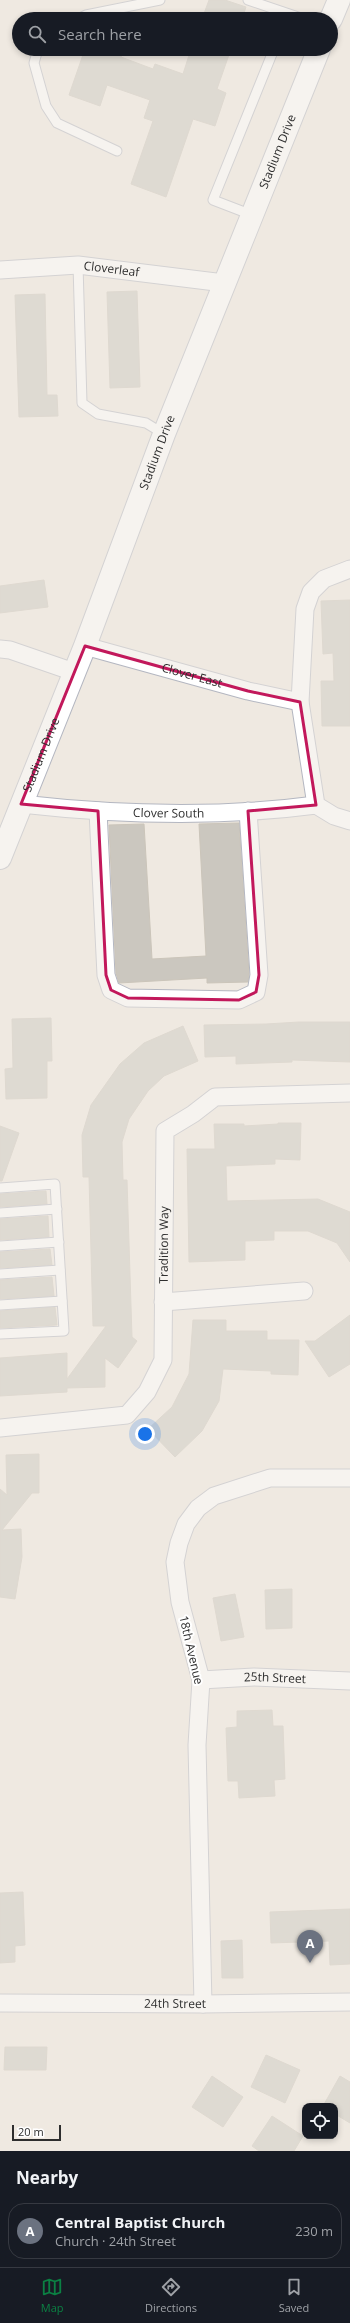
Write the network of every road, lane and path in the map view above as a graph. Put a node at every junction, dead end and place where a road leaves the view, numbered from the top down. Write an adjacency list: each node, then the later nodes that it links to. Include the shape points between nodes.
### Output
1 (160, 0): 4 (lane)
2 (248, 0): 5 (lane)
3 (338, 0): 6 (street)
4 (101, 12)
5 (277, 12)
6 (334, 12)
7 (36, 56): 10 (lane, via 34,64 46,106 57,123)
8 (271, 56): 11 (lane, via 213,200)
9 (316, 56): 11 (street, Stadium Drive)
10 (117, 151)
11 (252, 215): 14 (street, Stadium Drive)
12 (78, 265): 13 (street, Cloverleaf); 14 (street, Cloverleaf); 15 (lane, via 82,403 98,414 146,423)
13 (0, 270)
14 (224, 282): 15 (street, Stadium Drive)
15 (164, 434): 17 (street, Stadium Drive)
16 (350, 570): 20 (street, via 324,579 311,592 305,609)
17 (85, 646): 19 (street, Stadium Drive); 20 (street, Clover East, via 248,691)
18 (0, 649): 19 (street, via 10,650)
19 (74, 672): 21 (street, Stadium Drive, via 39,765)
20 (300, 702): 22 (street)
21 (21, 804): 23 (street, Clover South); 26 (street, Stadium Drive)
22 (316, 805): 24 (street, Clover South); 25 (street, via 334,816)
23 (98, 812): 24 (street, Clover South); 24 (street, via 106,975 111,990 128,998 232,1000 240,1000 256,992 259,975)
24 (248, 812)
25 (350, 821)
26 (0, 857)
27 (350, 1092): 37 (street, Tradition Way, via 215,1097 165,1131)
28 (0, 1188): 29 (lane, via 55,1184)
29 (57, 1209): 30 (lane); 31 (lane)
30 (0, 1213)
31 (59, 1242): 32 (lane); 33 (lane)
32 (0, 1246)
33 (60, 1270): 34 (lane); 36 (lane)
34 (0, 1274)
35 (304, 1291): 37 (street)
36 (62, 1301): 38 (lane); 39 (lane, via 64,1331)
37 (163, 1302): 40 (street, Tradition Way, via 162,1360 148,1392 127,1415)
38 (0, 1305)
39 (0, 1334)
40 (0, 1428)
41 (350, 1478): 42 (street, 18th Avenue, via 270,1478 214,1496 198,1508 186,1524 175,1562 180,1602)
42 (201, 1680): 43 (street, 25th Street, via 254,1677); 46 (street, 18th Avenue, via 197,1745)
43 (350, 1681)
44 (350, 2002): 46 (street, 24th Street)
45 (0, 2003): 46 (street, 24th Street)
46 (203, 2004)

